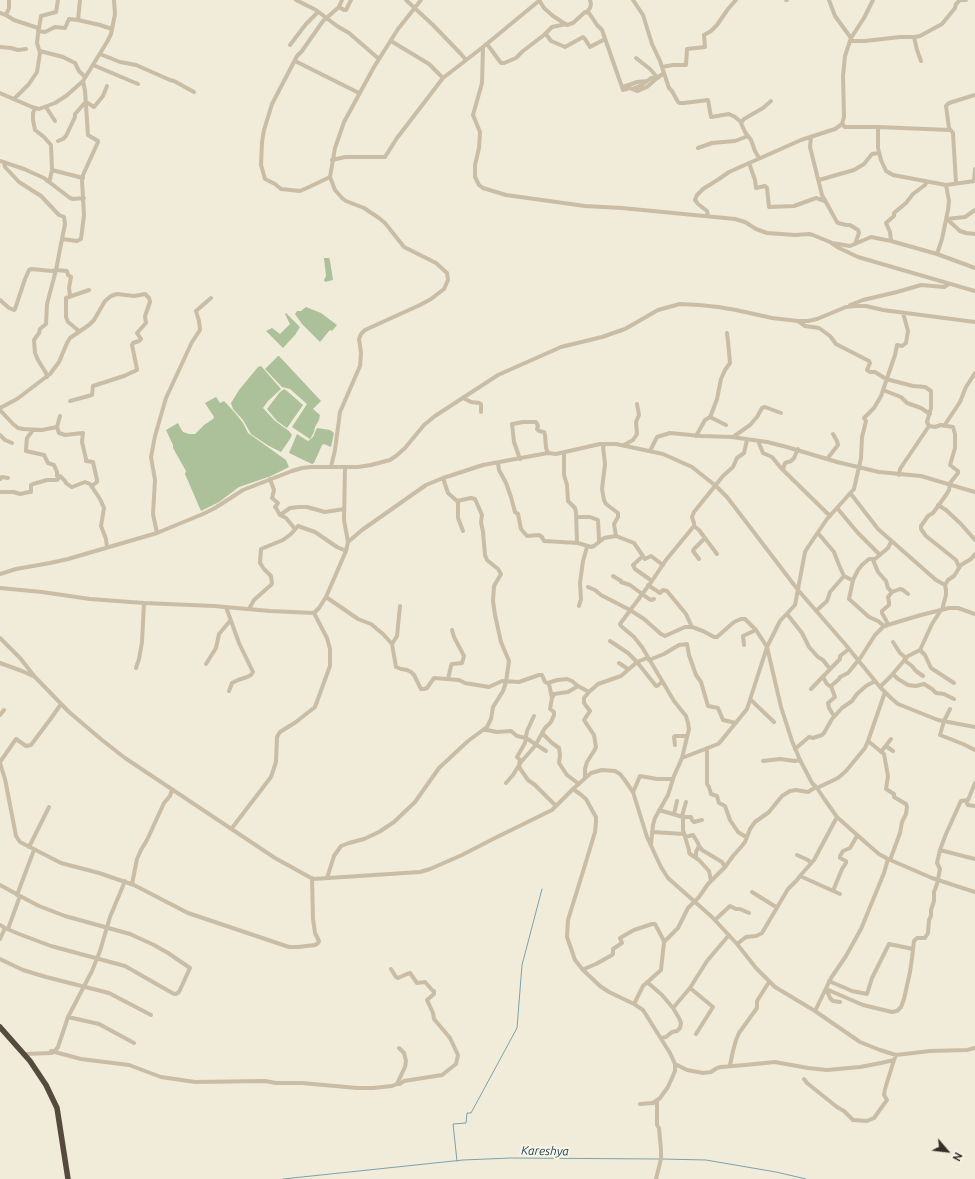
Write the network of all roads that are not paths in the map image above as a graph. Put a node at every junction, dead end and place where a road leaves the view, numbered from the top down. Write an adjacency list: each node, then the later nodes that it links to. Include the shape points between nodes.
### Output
1 (9, 0): 22 (street)
2 (58, 0): 27 (street, via 56,12 41,16)
3 (80, 0): 24 (street)
4 (114, 0): 26 (street)
5 (296, 0): 19 (street)
6 (342, 0): 17 (street)
7 (351, 0): 17 (street, via 346,10)
8 (406, 0): 18 (street)
9 (421, 0): 18 (street)
10 (540, 0): 25 (street, via 544,8); 34 (street)
11 (590, 0): 20 (street)
12 (633, 0): 45 (street, via 643,15)
13 (736, 0): 45 (street, via 717,25 704,35 705,48 686,49 686,65)
14 (829, 0): 31 (street, via 835,16)
15 (873, 0): 31 (street)
16 (966, 0): 29 (street, via 960,0 938,27)
17 (339, 7): 23 (street)
18 (414, 8): 32 (street); 41 (street)
19 (318, 12): 23 (street); 33 (street)
20 (587, 12): 25 (street, via 573,23); 30 (street, via 602,30)
21 (0, 13): 22 (street)
22 (6, 15): 27 (street)
23 (326, 18): 40 (street, via 349,33); 42 (street)
24 (78, 20): 26 (street); 27 (street, via 69,19 65,28 55,27 45,32)
25 (566, 24): 28 (street, via 552,27)
26 (112, 29): 38 (street)
27 (38, 30): 37 (street)
28 (546, 34): 30 (street, via 551,42 565,47 583,37 590,47); 34 (street, via 516,58 504,63 501,63)
29 (914, 37): 31 (street, via 900,36 865,41); 43 (street)
30 (605, 39): 53 (street)
31 (851, 39): 66 (street, via 844,66)
32 (390, 41): 40 (street); 47 (street, via 429,64)
33 (290, 45)
34 (485, 46): 41 (street); 91 (street, via 482,83 473,115 480,132 476,165 479,185 506,195 546,201)
35 (0, 47): 36 (street)
36 (26, 49)
37 (40, 51): 49 (street, via 64,57 75,63); 59 (street, via 37,72)
38 (100, 54): 44 (street); 55 (street, via 174,81)
39 (636, 58): 48 (street)
40 (379, 59): 57 (street)
41 (466, 60): 47 (street)
42 (295, 61): 57 (street); 80 (street, via 269,114 262,142 262,171 265,179 281,189 300,191)
43 (921, 61)
44 (93, 65): 49 (street); 51 (street)
45 (662, 67): 46 (street)
46 (664, 73): 48 (street); 65 (street, via 669,88 680,104 708,100 711,117 729,114)
47 (443, 78): 75 (street, via 385,157 345,157)
48 (657, 78): 50 (street); 54 (street, via 644,89)
49 (84, 79): 61 (street); 62 (street, via 66,96)
50 (647, 81): 53 (street); 54 (street)
51 (138, 84)
52 (107, 86): 61 (street, via 94,107)
53 (622, 88): 54 (street)
54 (632, 89)
55 (194, 92)
56 (0, 93): 59 (street)
57 (360, 93): 75 (street, via 340,131)
58 (975, 95): 68 (street, via 947,104)
59 (14, 99): 63 (street)
60 (771, 101): 65 (street)
61 (86, 102): 71 (street, via 75,114 66,136); 81 (street, via 88,135 98,142)
62 (46, 107): 63 (street); 64 (street)
63 (35, 108): 79 (street, via 33,120 36,130 51,145)
64 (55, 121)
65 (741, 122): 69 (street)
66 (842, 124): 67 (street, via 845,127); 70 (street)
67 (878, 127): 68 (street); 73 (street)
68 (950, 130): 86 (street, via 953,133)
69 (748, 136): 72 (street); 74 (street)
70 (811, 137): 74 (street); 82 (street, via 810,148)
71 (58, 140)
72 (698, 148)
73 (880, 153): 82 (street, via 872,154 860,168); 85 (street, via 888,172)
74 (759, 158): 77 (street)
75 (332, 160): 80 (street)
76 (2, 162): 83 (street); 94 (street, via 19,182 42,196 64,218)
77 (749, 163): 89 (street, via 756,188 767,188 769,207 789,207 816,198); 91 (street, via 729,172 697,195 696,202 707,210)
78 (975, 169): 84 (street)
79 (52, 170): 81 (street); 83 (street)
80 (330, 176): 149 (street, via 335,190 346,202 364,208 379,218 404,247 436,263 449,277 444,289 431,298 374,325 361,334 360,366 340,412)
81 (83, 178): 88 (street)
82 (819, 180): 89 (street)
83 (48, 181): 88 (street, via 70,198)
84 (974, 181): 86 (street)
85 (927, 182): 87 (street); 95 (street, via 886,223)
86 (956, 183): 87 (street)
87 (946, 185): 92 (street, via 949,201)
88 (84, 198): 94 (street, via 81,240)
89 (826, 202): 97 (street, via 838,223 850,225 858,230)
90 (975, 210): 92 (street, via 965,217)
91 (708, 216): 96 (street, via 735,219 767,232 813,234)
92 (947, 219): 93 (street, via 960,231); 98 (street)
93 (975, 234)
94 (62, 239): 100 (street)
95 (891, 241): 97 (street, via 871,237); 98 (street)
96 (830, 242): 97 (street, via 850,246); 101 (street, via 858,257)
97 (855, 244)
98 (937, 254): 99 (street)
99 (975, 268)
100 (56, 270): 106 (street, via 66,271 70,277); 108 (street, via 30,270 14,310); 116 (street, via 47,304 46,324 34,340 35,353)
101 (949, 284): 103 (street); 109 (street, via 944,287 921,285)
102 (975, 288): 103 (street)
103 (968, 289): 105 (street)
104 (89, 290): 106 (street)
105 (975, 291)
106 (70, 296): 113 (street, via 66,298 66,317)
107 (211, 298): 175 (street, via 196,310 200,330 166,398 155,436 151,457 155,480 153,514)
108 (0, 300)
109 (846, 307): 110 (street, via 866,306); 111 (street, via 817,319)
110 (903, 313): 112 (street); 117 (street, via 908,331 906,343 902,346 897,345)
111 (798, 321): 117 (street, via 805,326 819,328 836,344 870,362 867,370); 119 (street, via 718,307 680,304 658,310 625,329 561,347 509,369)
112 (975, 322)
113 (79, 331): 116 (street, via 70,338 60,362); 120 (street, via 94,320 111,296 145,294 150,300 145,316 146,323 137,334 140,341 132,344 137,370 93,386 92,395)
114 (726, 333): 127 (street, via 730,363 721,379)
115 (975, 373): 130 (street)
116 (47, 377): 122 (street)
117 (886, 379): 118 (street); 125 (street, via 925,387 930,391 932,401)
118 (883, 390): 125 (street); 151 (street, via 874,408 864,418 866,421)
119 (463, 398): 123 (street, via 480,403); 150 (street, via 424,425 405,448 390,460)
120 (70, 401)
121 (637, 404): 141 (street, via 637,434)
122 (0, 409): 132 (street, via 18,428)
123 (481, 412)
124 (782, 413): 136 (street, via 762,408 750,425)
125 (930, 414): 129 (street, via 927,422)
126 (60, 416): 131 (street)
127 (710, 417): 128 (street); 135 (street, via 705,420)
128 (726, 425)
129 (929, 426): 130 (street); 153 (street, via 904,463)
130 (944, 426): 159 (street, via 952,426 955,430 955,448 950,465 958,473)
131 (57, 427): 132 (street); 161 (street, via 59,433 65,435 83,432 82,442 86,461 93,462 97,480)
132 (33, 430): 154 (street, via 27,438 26,451 44,456 48,463 54,465)
133 (833, 434): 147 (street, via 838,445)
134 (0, 435): 139 (street)
135 (696, 436): 136 (street); 143 (street, via 670,433 658,436)
136 (732, 438): 137 (street)
137 (747, 440): 138 (street); 160 (street, via 744,453 737,458 733,467)
138 (758, 441): 142 (street); 152 (street, via 763,453 772,457)
139 (12, 442)
140 (605, 444): 141 (street); 144 (street); 177 (street, via 602,489 606,504 618,513 614,524)
141 (623, 446): 143 (street)
142 (798, 449): 147 (street); 152 (street, via 794,458 785,463)
143 (650, 451): 160 (street, via 692,467)
144 (564, 452): 145 (street); 171 (street, via 568,501 575,508)
145 (548, 453): 146 (street); 146 (street, via 544,432 537,429 536,422 512,424 514,442)
146 (520, 459): 148 (street)
147 (827, 459): 151 (street)
148 (498, 463): 156 (street, via 483,465); 183 (street, via 525,535 540,535 544,541)
149 (331, 467): 150 (street); 158 (street, via 302,468)
150 (345, 468): 168 (street)
151 (859, 468): 153 (street); 164 (street, via 856,485)
152 (783, 469): 170 (street)
153 (899, 475): 159 (street, via 921,476)
154 (59, 477): 161 (street, via 70,486 85,482); 162 (street, via 57,480 31,485 30,492)
155 (8, 478): 157 (street)
156 (443, 478): 165 (street, via 448,493); 181 (street, via 415,492)
157 (0, 479)
158 (270, 479): 169 (street, via 274,490 272,498 278,502 275,507); 175 (street, via 243,490 203,514)
159 (951, 484): 163 (street); 166 (street)
160 (716, 486): 172 (street, via 692,515); 204 (street, via 736,508)
161 (92, 487): 184 (street, via 104,508 101,526)
162 (0, 492)
163 (975, 492)
164 (851, 494): 167 (street); 182 (street)
165 (458, 502): 174 (street, via 458,518); 250 (street, via 475,499 482,515 485,555 501,574 494,586 493,601 501,642 509,661)
166 (938, 505): 179 (street, via 961,524); 194 (street, via 921,529 956,560)
167 (837, 508): 170 (street); 189 (street)
168 (344, 509): 169 (street, via 325,512 299,507 290,508); 181 (street)
169 (280, 515): 173 (street)
170 (830, 516): 176 (street)
171 (576, 517): 180 (street, via 598,520); 183 (street)
172 (694, 526): 178 (street); 193 (street)
173 (295, 529): 186 (street, via 298,526 315,532); 214 (street, via 283,540 261,549 260,563 271,576 272,584 254,600)
174 (463, 531)
175 (157, 533): 184 (street)
176 (818, 533): 197 (street, via 834,552); 204 (street, via 805,552)
177 (616, 536): 180 (street, via 606,537); 190 (street, via 634,543)
178 (704, 539): 187 (street); 191 (street, via 693,551)
179 (975, 540)
180 (600, 541): 185 (street, via 594,546)
181 (348, 542): 186 (street)
182 (891, 542): 189 (street); 201 (street)
183 (577, 543): 185 (street)
184 (108, 547): 195 (street)
185 (587, 547): 212 (street, via 580,583)
186 (346, 551): 208 (street)
187 (717, 554)
188 (975, 554): 194 (street, via 971,560)
189 (880, 555): 192 (street)
190 (643, 556): 193 (street, via 645,559 651,556); 199 (street, via 633,565)
191 (699, 560)
192 (873, 560): 198 (street, via 869,559 858,570); 205 (street)
193 (663, 565): 199 (street)
194 (959, 567): 201 (street)
195 (0, 574)
196 (613, 576): 206 (street)
197 (844, 576): 198 (street); 217 (street, via 830,592 827,601)
198 (853, 580): 222 (street, via 849,599 869,617)
199 (652, 581): 200 (street)
200 (648, 585): 206 (street); 223 (street, via 660,593 663,590 667,591 686,614)
201 (945, 585): 216 (street, via 946,595)
202 (588, 587): 215 (street)
203 (0, 588): 210 (street)
204 (798, 590): 217 (street); 219 (street, via 795,606)
205 (892, 592): 207 (street, via 903,590); 222 (street, via 888,597 889,605 882,611 887,622)
206 (642, 594): 209 (street, via 651,600); 215 (street)
207 (908, 594)
208 (326, 597): 218 (street); 229 (street, via 358,619 371,624)
209 (654, 599)
210 (144, 603): 213 (street); 241 (street, via 142,642)
211 (400, 606): 229 (street, via 397,636)
212 (579, 606)
213 (226, 607): 214 (street); 221 (street)
214 (249, 610): 218 (street)
215 (630, 610): 223 (street, via 665,636 685,627); 234 (street, via 620,624 634,637)
216 (942, 610): 220 (street, via 954,608); 222 (street); 233 (street, via 932,624)
217 (816, 611): 232 (street)
218 (314, 613): 314 (street, via 327,638 330,666 314,707 280,732 277,737 276,762 270,777)
219 (787, 614): 231 (street, via 780,621); 242 (street, via 809,647)
220 (975, 614)
221 (230, 621): 240 (street, via 219,634 216,648); 258 (street, via 253,672 252,675 232,683)
222 (885, 626): 236 (street, via 875,635)
223 (692, 627): 225 (street, via 717,637 734,622 745,619)
224 (452, 630): 248 (street, via 464,656 462,663 452,664)
225 (756, 630): 230 (street, via 743,636); 231 (street)
226 (0, 638): 246 (street)
227 (610, 641): 238 (street)
228 (892, 642): 235 (street)
229 (392, 644): 248 (street, via 396,666 411,672 421,689 427,688 434,678)
230 (744, 645)
231 (767, 647): 263 (street); 284 (street, via 781,707)
232 (849, 649): 236 (street); 242 (street)
233 (920, 650): 235 (street); 253 (street, via 930,668)
234 (648, 659): 238 (street); 251 (street); 272 (street, via 687,644 708,706 718,708 723,720)
235 (905, 659): 244 (street); 245 (street)
236 (858, 660): 249 (street); 255 (street, via 848,673)
237 (619, 662): 243 (street)
238 (637, 662): 243 (street); 251 (street, via 656,686)
239 (0, 663): 246 (street)
240 (206, 664)
241 (136, 668)
242 (830, 669): 247 (street)
243 (628, 670): 259 (street, via 621,676 598,684)
244 (893, 674): 256 (street); 262 (street, via 908,685 924,684 936,693)
245 (923, 676)
246 (35, 677): 264 (street)
247 (823, 677): 255 (street); 257 (street)
248 (448, 679): 250 (street, via 489,687 502,681)
249 (875, 681): 256 (street); 269 (street)
250 (506, 682): 252 (street, via 519,682 542,675); 274 (street, via 487,727)
251 (662, 682): 276 (street, via 686,716)
252 (548, 683): 254 (street, via 567,679); 261 (street)
253 (954, 683)
254 (578, 686): 259 (street); 261 (street, via 568,692 554,694)
255 (831, 687): 269 (street, via 836,697 828,703)
256 (880, 687): 260 (street)
257 (811, 689)
258 (229, 690)
259 (589, 692): 294 (street, via 584,701 590,713 584,720 594,735 596,747 587,762)
260 (885, 692): 270 (street, via 898,704); 279 (street)
261 (552, 698): 275 (street, via 550,709 554,715)
262 (954, 699)
263 (750, 700): 271 (street); 272 (street, via 747,709)
264 (60, 704): 292 (street, via 31,745 26,746 16,739); 301 (street, via 125,758)
265 (950, 709): 270 (street)
266 (4, 710): 267 (street)
267 (0, 715)
268 (534, 716): 277 (street)
269 (834, 716): 284 (street, via 822,735 809,737)
270 (944, 721): 273 (street); 286 (street, via 940,736)
271 (774, 722)
272 (736, 723): 283 (street, via 718,744)
273 (975, 728)
274 (483, 730): 277 (street, via 509,731); 332 (street, via 439,768 415,802 394,822 364,839 341,846 334,856)
275 (542, 733): 280 (street); 298 (street, via 559,748 559,763)
276 (687, 736): 281 (street, via 675,736); 289 (street)
277 (526, 738): 280 (street); 293 (street, via 517,757 520,760)
278 (891, 739): 282 (street)
279 (868, 741): 288 (street); 299 (street, via 846,771)
280 (536, 745): 287 (street); 293 (street)
281 (675, 745)
282 (886, 746): 285 (street); 288 (street)
283 (707, 748): 289 (street); 318 (street, via 707,784 711,794 717,796 738,832)
284 (795, 749): 290 (street)
285 (893, 750)
286 (975, 750)
287 (546, 751)
288 (881, 752): 326 (street, via 884,754 888,776 886,789 907,807)
289 (682, 758): 295 (street)
290 (800, 760): 291 (street); 299 (street)
291 (763, 761)
292 (0, 763): 321 (street, via 16,836)
293 (519, 766): 297 (street); 306 (street, via 528,780)
294 (585, 778): 298 (street); 302 (street, via 596,771 613,770 620,774)
295 (673, 779): 302 (street, via 640,776); 309 (street, via 668,795)
296 (975, 783): 304 (street)
297 (506, 784)
298 (579, 784): 300 (street)
299 (817, 788): 312 (street); 318 (street, via 808,792 790,791 782,796 769,812 755,822)
300 (572, 789): 306 (street); 358 (street, via 586,799 596,817 595,832 568,920 567,931 575,960)
301 (172, 790): 314 (street); 336 (street, via 137,859)
302 (633, 792): 319 (street, via 642,827)
303 (677, 801): 310 (street)
304 (966, 801): 307 (street, via 968,805); 323 (street, via 961,801)
305 (686, 802): 311 (street)
306 (556, 806): 332 (street, via 541,816 425,871)
307 (975, 806)
308 (48, 807): 321 (street)
309 (659, 810): 310 (street); 315 (street)
310 (674, 814): 311 (street)
311 (683, 817): 313 (street, via 691,817 694,822); 316 (street)
312 (837, 817): 317 (street); 328 (street)
313 (702, 820)
314 (232, 828): 331 (street, via 275,858)
315 (652, 832): 316 (street); 319 (street)
316 (685, 835): 320 (street, via 693,835); 325 (street, via 690,854)
317 (858, 836): 326 (street); 338 (street, via 850,848 843,851 840,856 846,863)
318 (746, 837): 329 (street, via 742,847)
319 (651, 846): 343 (street, via 668,878)
320 (699, 846): 325 (street); 329 (street, via 722,862)
321 (29, 847): 322 (street)
322 (34, 850): 334 (street, via 71,866); 342 (street)
323 (940, 850): 327 (street); 333 (street, via 937,863 940,869)
324 (797, 855): 328 (street)
325 (696, 857): 335 (street, via 709,871)
326 (889, 859): 333 (street); 359 (street, via 861,929)
327 (975, 859)
328 (811, 863): 330 (street)
329 (725, 867): 335 (street)
330 (800, 876): 338 (street); 344 (street, via 788,888)
331 (312, 878): 332 (street); 336 (street, via 313,920 319,941 316,945 298,947 279,944 188,912)
332 (327, 878)
333 (938, 879): 340 (street); 354 (street, via 928,933 925,938 916,938)
334 (125, 881): 336 (street); 348 (street)
335 (711, 881): 343 (street)
336 (132, 884)
337 (0, 885): 342 (street)
338 (833, 891): 341 (street)
339 (752, 892): 344 (street)
340 (975, 892)
341 (840, 894)
342 (19, 895): 348 (street, via 65,916); 349 (street)
343 (695, 901): 346 (street); 352 (street, via 678,928)
344 (776, 907): 353 (street, via 762,933 746,937)
345 (749, 913): 346 (street, via 730,906)
346 (715, 920): 350 (street)
347 (0, 924): 349 (street)
348 (107, 927): 355 (street); 355 (street, via 154,945 190,967 190,970 176,994 125,966)
349 (6, 928): 351 (street); 355 (street, via 57,948)
350 (729, 935): 353 (street); 363 (street, via 707,961)
351 (0, 939)
352 (664, 942): 358 (street, via 655,924 634,930 620,938 622,943 613,948 612,955); 360 (street, via 661,970)
353 (737, 944): 361 (street)
354 (913, 949): 359 (street, via 889,944 867,994 852,991); 364 (street, via 904,999 897,1011 863,1005)
355 (97, 958): 362 (street)
356 (0, 959): 362 (street, via 36,974)
357 (391, 969): 384 (street, via 398,978 410,973 417,983 425,982 434,991 427,1000 434,1019 450,1038 458,1055 456,1064 442,1076)
358 (583, 970): 366 (street, via 600,986)
359 (829, 981): 364 (street)
360 (647, 982): 366 (street); 367 (street)
361 (769, 982): 368 (street); 382 (street, via 757,1001 757,1008 736,1040)
362 (84, 986): 369 (street, via 109,993); 370 (street)
363 (690, 988): 367 (street); 372 (street, via 713,1007)
364 (825, 990): 365 (street, via 832,999); 368 (street)
365 (840, 1002)
366 (634, 1004): 373 (street, via 643,1010)
367 (673, 1008): 373 (street, via 681,1023 680,1028)
368 (815, 1011): 379 (street, via 860,1042)
369 (151, 1015)
370 (68, 1017): 374 (street, via 99,1024); 377 (street, via 58,1047)
371 (0, 1027): 378 (highway)
372 (696, 1034)
373 (661, 1038): 381 (street)
374 (134, 1043)
375 (399, 1048): 384 (street, via 404,1052 406,1061)
376 (975, 1048): 379 (street)
377 (52, 1051): 378 (street); 384 (street, via 82,1059 129,1065 161,1076 200,1082 265,1081 356,1088)
378 (24, 1054): 387 (highway, via 46,1085 57,1108)
379 (896, 1055): 380 (street)
380 (894, 1060): 382 (street, via 860,1068 827,1070 775,1062); 383 (street, via 885,1089 884,1095 887,1100 874,1118 867,1122 853,1120)
381 (675, 1064): 382 (street, via 687,1070 703,1073); 385 (street, via 668,1087)
382 (730, 1065)
383 (804, 1079)
384 (397, 1084)
385 (657, 1100): 386 (street, via 653,1103); 388 (street, via 661,1159)
386 (640, 1104)
387 (68, 1179)
388 (656, 1179)

